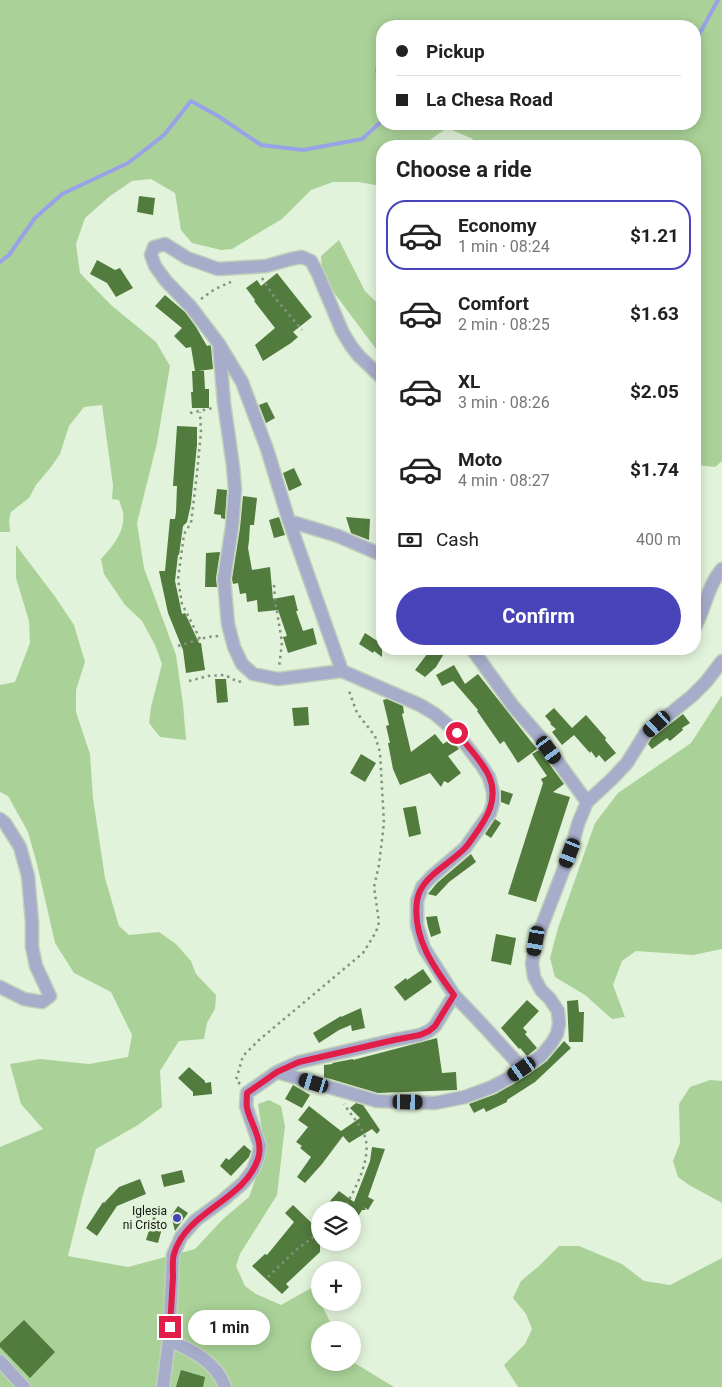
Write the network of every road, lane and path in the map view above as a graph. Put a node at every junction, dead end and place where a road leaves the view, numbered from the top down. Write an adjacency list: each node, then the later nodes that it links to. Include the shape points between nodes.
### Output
1 (259, 276): 4 (path)
2 (232, 282): 3 (path, via 215,289)
3 (191, 308): 5 (street); 6 (street, via 155,266 154,247 165,244 187,258 218,269 266,266 302,257 311,261 351,346)
4 (302, 330)
5 (219, 344): 7 (street); 10 (street, via 242,382)
6 (376, 372)
7 (224, 403): 8 (path); 15 (street, via 235,490 224,579)
8 (200, 412): 9 (path); 16 (path, via 191,523 184,534 178,580 182,604)
9 (190, 413)
10 (289, 520): 11 (street); 20 (street)
11 (376, 552)
12 (721, 572): 14 (street)
13 (274, 585): 22 (path, via 282,642)
14 (701, 614)
15 (230, 636): 16 (path); 21 (street, via 242,664)
16 (200, 639): 17 (path)
17 (178, 646)
18 (476, 655): 24 (street)
19 (722, 661): 24 (street, via 692,696 645,734 627,763)
20 (342, 671): 22 (street); 27 (street, via 435,714 457,733 490,777 493,803 490,813 465,848 422,886 417,900 417,925 424,948); 31 (path, via 357,713 375,736 380,752 384,823 374,887 379,922 363,953 243,1056 236,1080)
21 (253, 674): 22 (street); 23 (path, via 238,682 226,675)
22 (278, 679)
23 (189, 681)
24 (587, 802): 28 (street, via 536,941 532,963 534,977 541,990 558,1011 557,1034 541,1056)
25 (0, 819): 26 (street, via 20,847 28,876 32,947 36,966 50,996 42,1002 24,999)
26 (0, 987)
27 (454, 995): 28 (street); 29 (street, via 435,1026 420,1035 299,1062)
28 (522, 1069): 30 (street, via 492,1087 434,1103 377,1101)
29 (277, 1072): 30 (street); 31 (street)
30 (333, 1089): 32 (path, via 360,1127 367,1149 364,1165)
31 (247, 1093): 35 (street, via 246,1106 260,1146 258,1157 243,1183 196,1220 182,1237 174,1255)
32 (348, 1201)
33 (311, 1239): 34 (path)
34 (268, 1277)
35 (169, 1340): 38 (street); 39 (street, via 210,1364)
36 (0, 1361): 37 (street)
37 (24, 1387)
38 (163, 1387)
39 (225, 1387)

